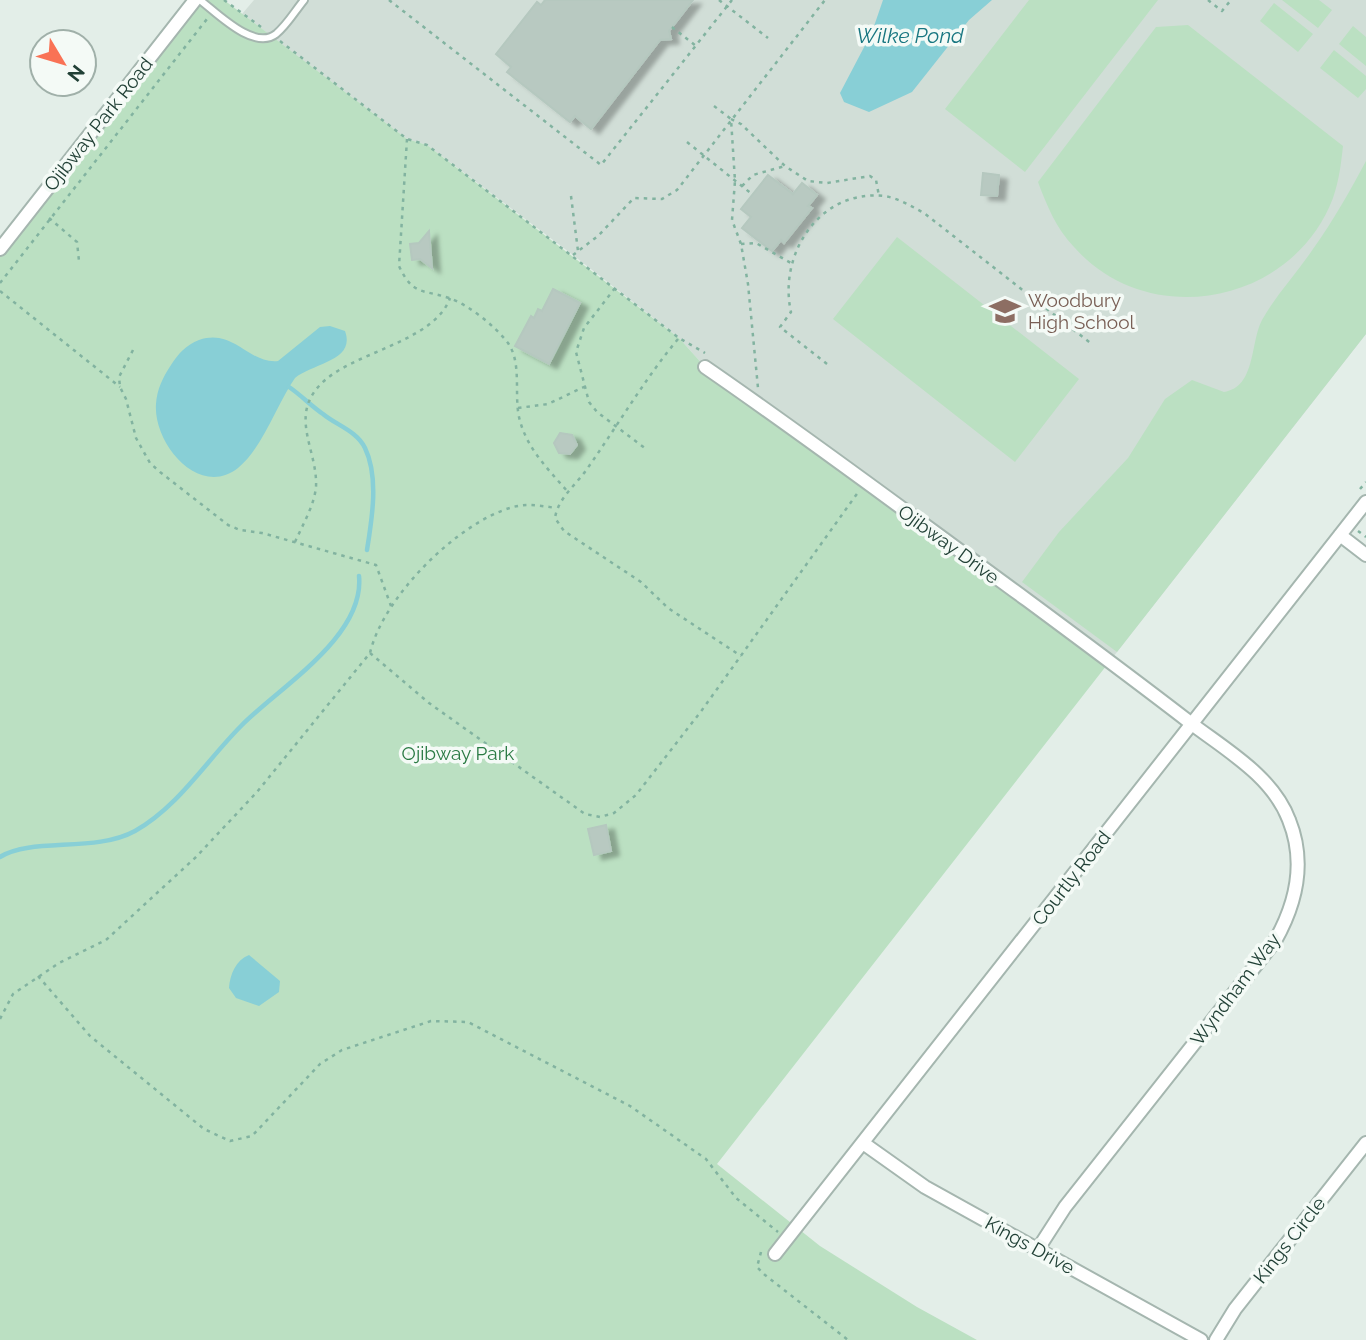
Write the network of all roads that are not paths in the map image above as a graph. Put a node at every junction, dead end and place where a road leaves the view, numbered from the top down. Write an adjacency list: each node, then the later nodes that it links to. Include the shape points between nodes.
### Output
1 (198, 0): 2 (lane, via 249,35 264,39 274,36); 3 (street, Ojibway Park Road)
2 (304, 0)
3 (0, 249)
4 (710, 364): 8 (street, Ojibway Drive)
5 (1366, 502): 6 (street, Courtly Road)
6 (1340, 535): 7 (street); 8 (street, Courtly Road)
7 (1366, 555)
8 (1192, 724): 9 (street, Courtly Road); 11 (street, Wyndham Way, via 1245,764 1278,799 1296,843 1295,894 1275,942 1065,1207)
9 (863, 1143): 11 (street, Kings Drive, via 925,1187); 12 (street, Courtly Road)
10 (1366, 1143): 14 (street, Kings Circle, via 1235,1309)
11 (1038, 1250): 13 (street, Kings Drive)
12 (769, 1251)
13 (1201, 1340)
14 (1216, 1340)

